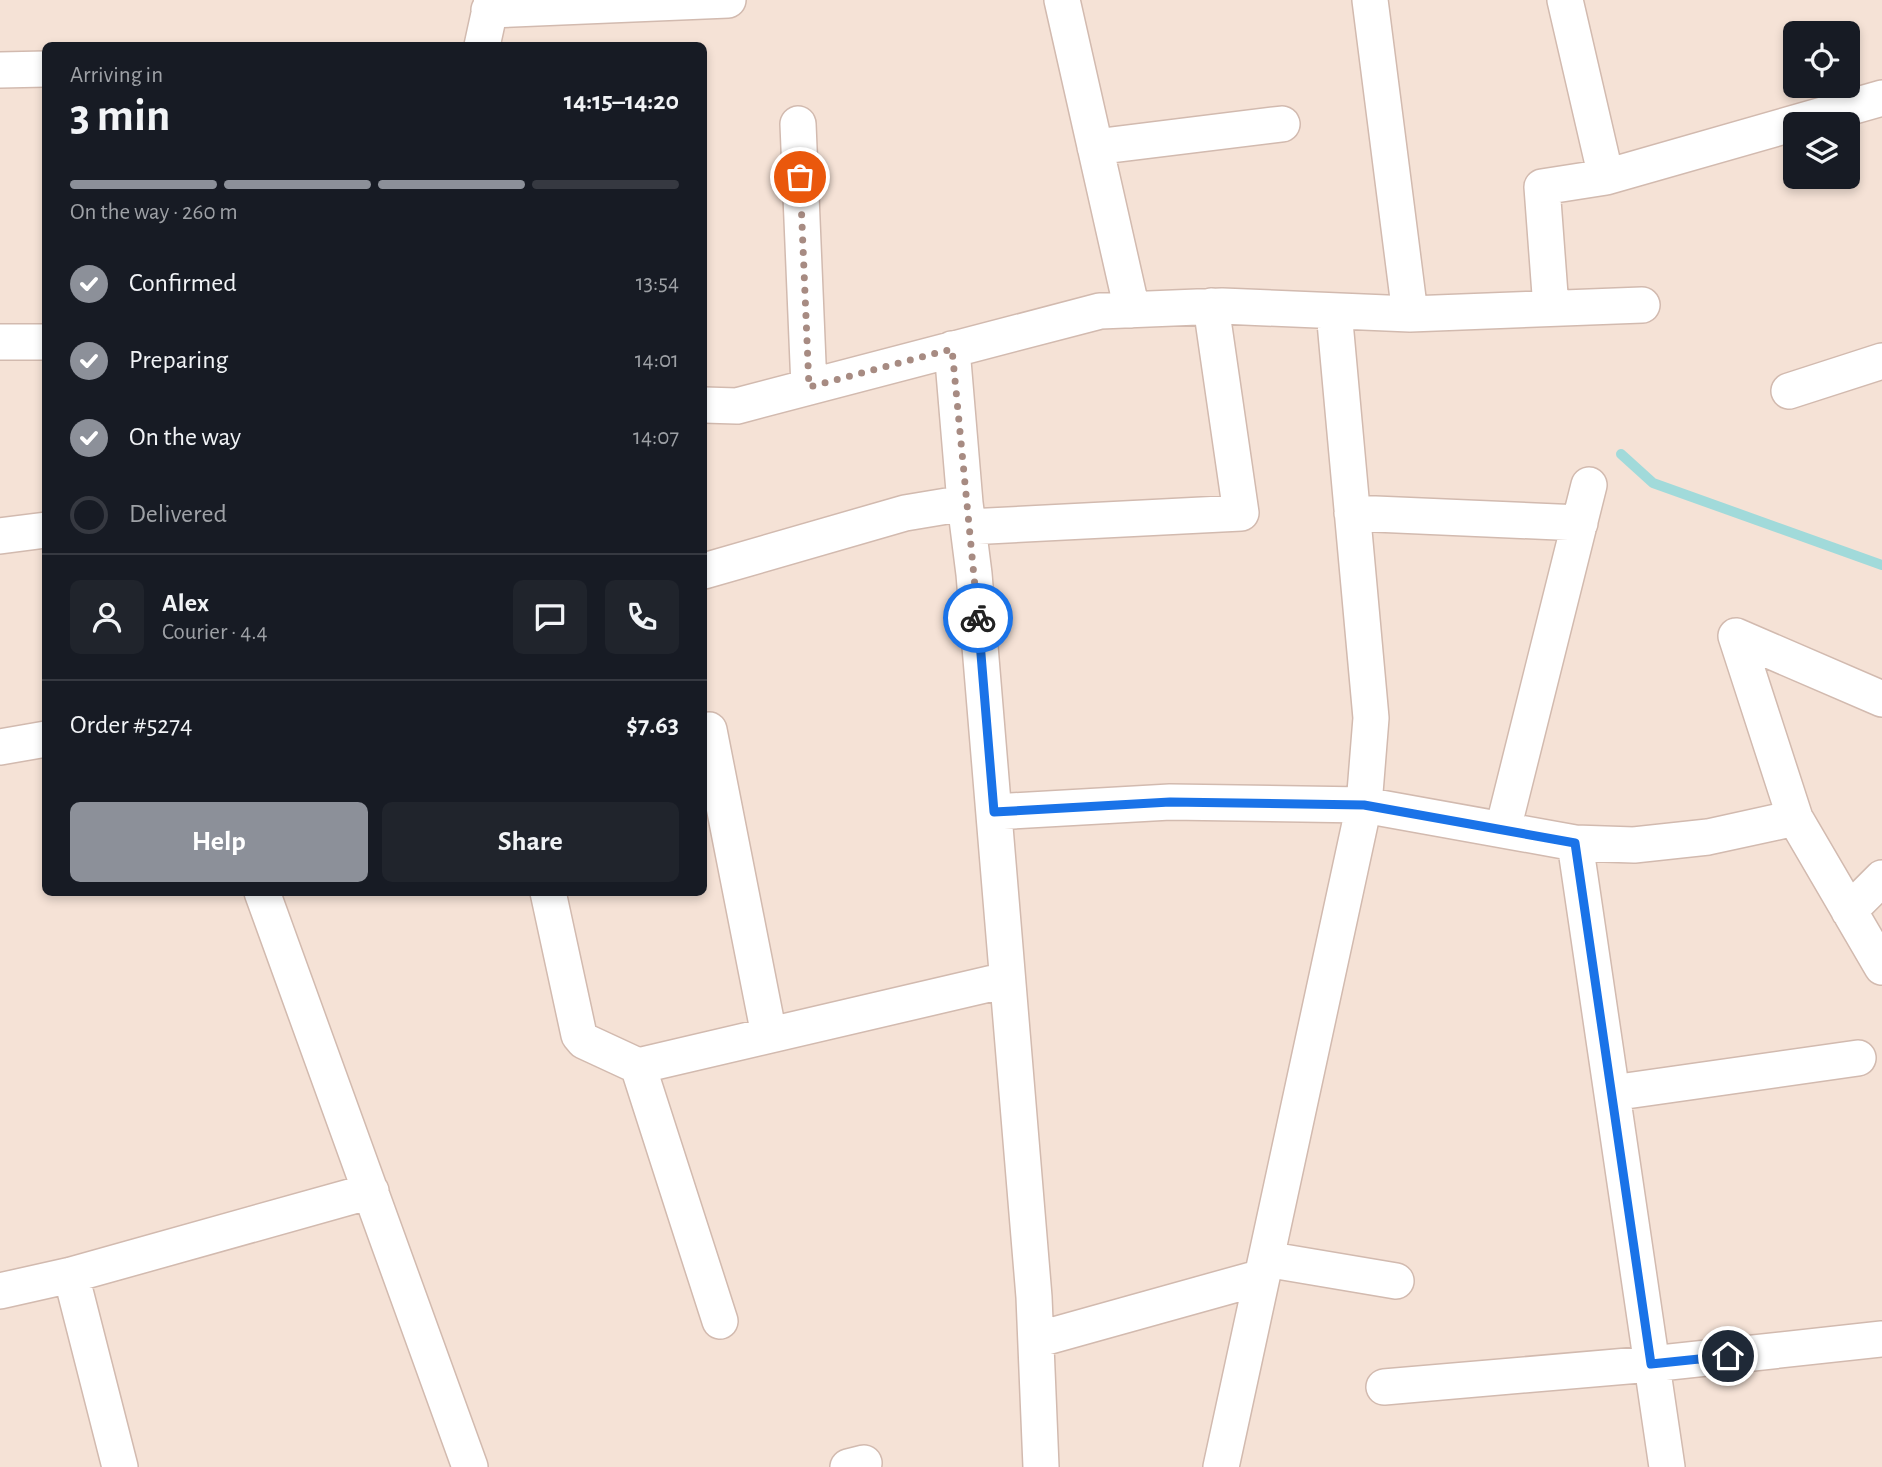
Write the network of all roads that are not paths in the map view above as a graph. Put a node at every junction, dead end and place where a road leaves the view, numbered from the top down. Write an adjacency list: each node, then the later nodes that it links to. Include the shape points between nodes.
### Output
1 (728, 0): 5 (street)
2 (1062, 0): 12 (street)
3 (1370, 0): 19 (street)
4 (1565, 0): 13 (street)
5 (491, 5): 6 (street)
6 (483, 42)
7 (0, 69): 8 (street)
8 (42, 69)
9 (1882, 98): 13 (street)
10 (798, 124): 24 (street)
11 (1282, 124): 12 (street)
12 (1095, 146): 17 (street)
13 (1606, 177): 16 (street, via 1542,187)
14 (1642, 305): 16 (street)
15 (1211, 306): 17 (street); 18 (street); 29 (street, via 1241,513)
16 (1551, 308): 19 (street)
17 (1132, 310): 22 (street, via 1100,311)
18 (1334, 310): 19 (street); 28 (street)
19 (1410, 314)
20 (0, 342): 21 (street)
21 (42, 342)
22 (952, 349): 24 (street); 29 (street)
23 (1882, 361): 25 (street)
24 (809, 387): 26 (street, via 737,405)
25 (1788, 391)
26 (707, 405)
27 (1589, 485): 30 (street)
28 (1352, 513): 30 (street); 38 (street, via 1371,718)
29 (967, 515): 33 (street, via 905,513); 39 (street)
30 (1580, 523): 41 (street)
31 (42, 531): 32 (street)
32 (0, 536)
33 (707, 570)
34 (1882, 699): 40 (street, via 1736,636)
35 (709, 730): 49 (street)
36 (42, 740): 37 (street)
37 (0, 747)
38 (1364, 805): 39 (street, via 1170,802); 41 (street); 54 (street)
39 (994, 812): 48 (street)
40 (1795, 818): 42 (street, via 1684,840 1634,845); 46 (street)
41 (1503, 829): 42 (street)
42 (1575, 843): 52 (street)
43 (1882, 878): 46 (street)
44 (263, 896): 53 (street)
45 (549, 896): 51 (street, via 579,1035)
46 (1849, 911): 47 (street)
47 (1882, 967)
48 (1006, 980): 49 (street); 60 (street)
49 (769, 1035): 51 (street)
50 (1858, 1058): 52 (street)
51 (638, 1066): 58 (street)
52 (1612, 1093): 61 (street)
53 (371, 1191): 55 (street); 64 (street)
54 (1264, 1268): 56 (street); 60 (street); 66 (street)
55 (71, 1275): 57 (street); 63 (street)
56 (1396, 1280)
57 (0, 1291)
58 (720, 1321)
59 (1882, 1339): 61 (street)
60 (1036, 1340): 65 (street)
61 (1651, 1364): 62 (street); 67 (street)
62 (1384, 1387)
63 (120, 1467)
64 (470, 1467)
65 (1041, 1467)
66 (1221, 1467)
67 (1667, 1467)

